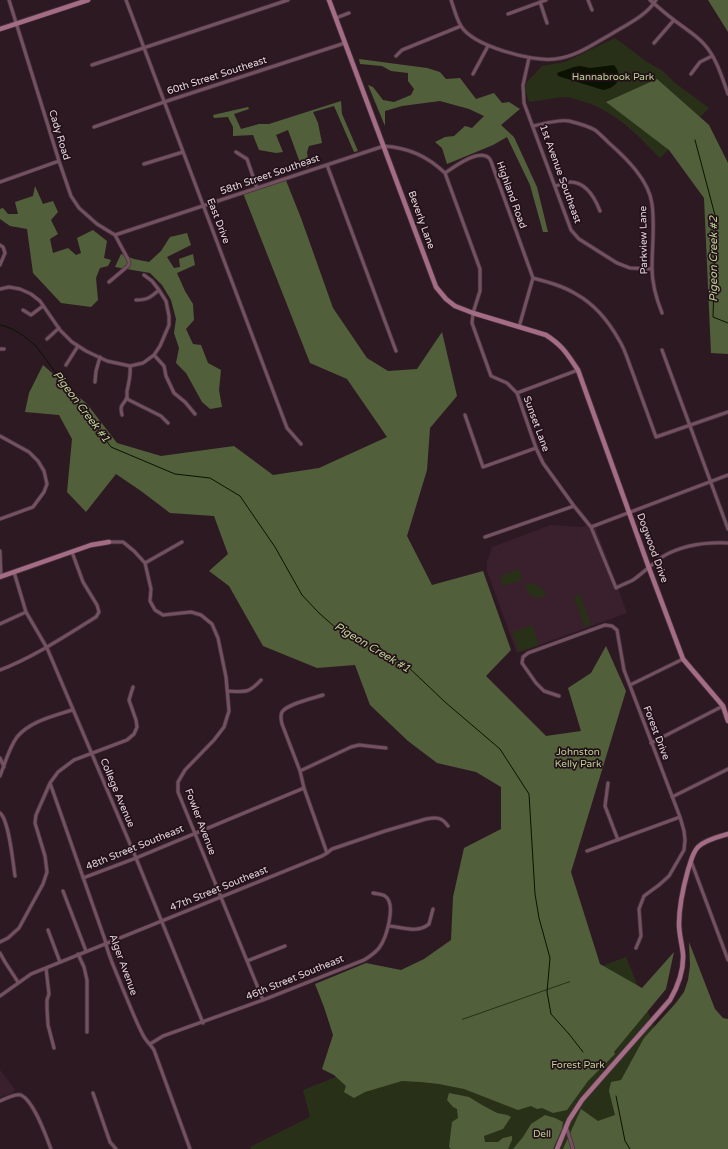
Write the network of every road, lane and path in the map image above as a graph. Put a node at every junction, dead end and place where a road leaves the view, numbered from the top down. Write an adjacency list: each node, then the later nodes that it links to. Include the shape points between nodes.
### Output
1 (9, 0): 18 (street, Cady Road)
2 (88, 0): 18 (street)
3 (126, 0): 24 (street, East Drive)
4 (288, 0): 24 (street)
5 (329, 0): 15 (street, Beverly Lane)
6 (451, 0): 19 (street)
7 (546, 0): 10 (street)
8 (588, 0): 12 (street)
9 (650, 0): 11 (street)
10 (540, 2): 14 (street); 17 (street)
11 (655, 2): 16 (street); 27 (street, via 630,23 573,54 555,59)
12 (592, 10)
13 (349, 13): 15 (street)
14 (508, 14)
15 (336, 18): 21 (street, Beverly Lane)
16 (674, 20): 22 (street); 26 (street, via 704,44)
17 (547, 23)
18 (17, 24): 20 (street); 38 (street, Cady Road)
19 (461, 26): 23 (street, via 475,39); 25 (street, via 402,50)
20 (0, 29)
21 (344, 43): 32 (street, 60th Street Southeast); 35 (street, Beverly Lane)
22 (654, 43)
23 (488, 46): 27 (street); 29 (street)
24 (144, 48): 28 (street); 32 (street, East Drive)
25 (396, 56)
26 (712, 56): 30 (street, via 700,62); 31 (street)
27 (529, 58): 33 (street, 1st Avenue Southeast, via 523,85 524,103)
28 (92, 64)
29 (473, 74)
30 (691, 74)
31 (728, 94)
32 (164, 102): 34 (street, 60th Street Southeast); 36 (street, East Drive)
33 (533, 126): 43 (street, 1st Avenue Southeast); 50 (street, Parkview Lane, via 568,121 595,130 635,169 652,202)
34 (94, 127)
35 (384, 146): 40 (street, 58th Street Southeast); 41 (street, via 411,151 435,164); 59 (street, Beverly Lane, via 436,287 455,306)
36 (183, 152): 39 (street); 45 (street, East Drive)
37 (236, 152): 44 (street, via 247,159)
38 (59, 161): 42 (street); 47 (street, Cady Road, via 71,196 79,208)
39 (144, 164)
40 (327, 165): 44 (street, 58th Street Southeast); 66 (street)
41 (445, 173): 52 (street, Highland Road, via 476,156 484,155 489,158); 59 (street, Sunset Lane, via 480,270 480,291)
42 (0, 182)
43 (555, 186): 46 (street, via 569,182 579,183 595,199); 50 (street, 1st Avenue Southeast, via 571,230 579,239 617,263 630,268)
44 (257, 188): 45 (street, 58th Street Southeast)
45 (204, 206): 47 (street, 58th Street Southeast); 82 (street, East Drive, via 287,428)
46 (600, 211)
47 (115, 235): 53 (street, via 129,264)
48 (0, 245): 49 (street, via 5,253)
49 (0, 265)
50 (652, 269): 60 (street, Parkview Lane)
51 (144, 275): 55 (street)
52 (533, 278): 61 (street); 80 (street, via 571,291 599,312 620,341 656,437)
53 (109, 282)
54 (0, 289): 57 (street, via 20,289 31,294)
55 (159, 290): 56 (street, via 144,300); 67 (street, via 166,301 169,325)
56 (136, 300)
57 (43, 306): 58 (street, via 31,315); 62 (street)
58 (23, 310)
59 (473, 313): 61 (street, Beverly Lane); 73 (street, Sunset Lane, via 472,323 491,376 507,382)
60 (662, 313)
61 (519, 327): 71 (street, Beverly Lane, via 546,335 555,341)
62 (59, 328): 63 (street); 64 (street)
63 (47, 339)
64 (78, 346): 68 (street); 69 (street)
65 (662, 350): 80 (street)
66 (396, 351)
67 (154, 356): 70 (street); 76 (street, via 164,366 174,393)
68 (100, 358): 70 (street); 72 (street)
69 (66, 364)
70 (130, 366): 74 (street, via 131,375)
71 (578, 370): 73 (street); 87 (street, Dogwood Drive)
72 (95, 382)
73 (517, 393): 83 (street, Sunset Lane)
74 (126, 398): 77 (street, via 120,409); 79 (street, via 161,416)
75 (728, 412): 80 (street)
76 (195, 414)
77 (122, 415)
78 (465, 415): 83 (street, via 483,467)
79 (168, 423)
80 (690, 426): 85 (street)
81 (0, 436): 88 (street, via 29,452 38,461 47,484 33,507)
82 (301, 444)
83 (536, 448): 86 (street, Sunset Lane, via 542,463)
84 (728, 476): 85 (street)
85 (711, 482): 87 (street); 90 (street)
86 (574, 506): 89 (street, Sunset Lane); 91 (street)
87 (629, 513): 89 (street); 98 (street, Dogwood Drive)
88 (0, 519)
89 (591, 527): 98 (street, Sunset Lane, via 616,588)
90 (728, 529)
91 (485, 537)
92 (109, 542): 96 (street); 97 (street, Fowler Avenue, via 123,542)
93 (182, 542): 97 (street)
94 (728, 543): 98 (street, via 688,546 661,558)
95 (0, 551): 100 (street)
96 (72, 552): 99 (street); 103 (street, via 83,582 99,612 96,617)
97 (144, 563): 109 (street, Fowler Avenue, via 151,589 150,601 155,610 163,615 191,612 202,615 212,624 218,638)
98 (649, 568): 104 (street, Dogwood Drive)
99 (14, 572): 100 (street); 101 (street, College Avenue)
100 (1, 577)
101 (26, 612): 102 (street); 103 (street, College Avenue)
102 (0, 624)
103 (47, 648): 105 (street); 113 (street, College Avenue)
104 (683, 659): 107 (street); 112 (street, Dogwood Drive)
105 (0, 670)
106 (261, 680): 109 (street, via 254,688 244,692)
107 (630, 686): 111 (street, Forest Drive, via 624,670 617,630 605,625 523,657 522,663 536,683 544,690); 115 (street, Forest Drive)
108 (133, 687): 117 (street, via 129,700 136,720 134,734 127,740)
109 (228, 691): 130 (street, Fowler Avenue, via 229,711 224,727 185,770 178,782 178,792)
110 (323, 695): 121 (street, via 290,706 283,711 281,717)
111 (559, 696)
112 (723, 706): 114 (street, Dogwood Drive); 115 (street)
113 (72, 710): 117 (street, College Avenue); 119 (street, via 25,728 17,736)
114 (728, 721)
115 (651, 743): 126 (street, Forest Drive)
116 (386, 748): 121 (street, via 359,745 351,747)
117 (92, 754): 123 (street, via 74,760 58,772); 135 (street, College Avenue)
118 (0, 758): 119 (street)
119 (4, 767): 122 (street)
120 (728, 769): 126 (street)
121 (300, 770): 125 (street)
122 (0, 776)
123 (50, 783): 138 (street, Alger Avenue); 146 (street, via 35,823 47,872 19,928)
124 (608, 783): 132 (street, via 605,806)
125 (304, 788): 130 (street, 48th Street Southeast); 134 (street)
126 (672, 797): 128 (street, Forest Drive)
127 (0, 813): 137 (street, via 7,824)
128 (680, 818): 132 (street); 149 (street, Forest Drive, via 684,831 684,850 669,876 644,896 639,909 641,936)
129 (448, 826): 134 (street, 47th Street Southeast, via 441,818 426,818 345,844)
130 (194, 833): 135 (street, 48th Street Southeast); 141 (street, Fowler Avenue)
131 (728, 834): 136 (street, via 704,842 693,853)
132 (618, 840): 133 (street)
133 (587, 851)
134 (327, 854): 141 (street, 47th Street Southeast)
135 (136, 858): 138 (street, 48th Street Southeast); 143 (street, College Avenue)
136 (691, 861): 153 (street); 166 (street, via 680,906 679,926 683,955 681,976 676,990 582,1100)
137 (15, 876)
138 (83, 878): 147 (street, Alger Avenue)
139 (63, 891): 150 (street)
140 (373, 893): 144 (street, 46th Street Southeast, via 387,897 390,908)
141 (221, 897): 143 (street, 47th Street Southeast); 154 (street, Fowler Avenue)
142 (433, 909): 144 (street, via 428,924 420,929)
143 (161, 920): 147 (street, 47th Street Southeast); 160 (street, College Avenue)
144 (389, 926): 159 (street, 46th Street Southeast, via 379,948 364,960)
145 (48, 930): 155 (street)
146 (0, 942)
147 (106, 943): 150 (street, 47th Street Southeast); 162 (street, Alger Avenue, via 135,1020)
148 (285, 946): 154 (street)
149 (636, 948)
150 (86, 952): 152 (street, 47th Street Southeast)
151 (0, 953): 157 (street)
152 (78, 954): 155 (street, 47th Street Southeast); 161 (street, via 87,980)
153 (728, 960)
154 (247, 961): 159 (street, Fowler Avenue)
155 (60, 962): 156 (street, 47th Street Southeast)
156 (46, 968): 157 (street, 47th Street Southeast); 163 (street, via 49,994 48,1025)
157 (18, 982): 158 (street, 47th Street Southeast)
158 (0, 996)
159 (263, 1000): 160 (street, 46th Street Southeast)
160 (203, 1022): 162 (street, 46th Street Southeast, via 164,1036)
161 (86, 1032)
162 (150, 1044): 169 (street, Alger Avenue)
163 (54, 1048)
164 (93, 1094): 168 (street, via 110,1142)
165 (0, 1101): 167 (street, via 21,1095 31,1105)
166 (566, 1126): 170 (street); 171 (street)
167 (51, 1149)
168 (116, 1149)
169 (190, 1149)
170 (557, 1149)
171 (573, 1149)

